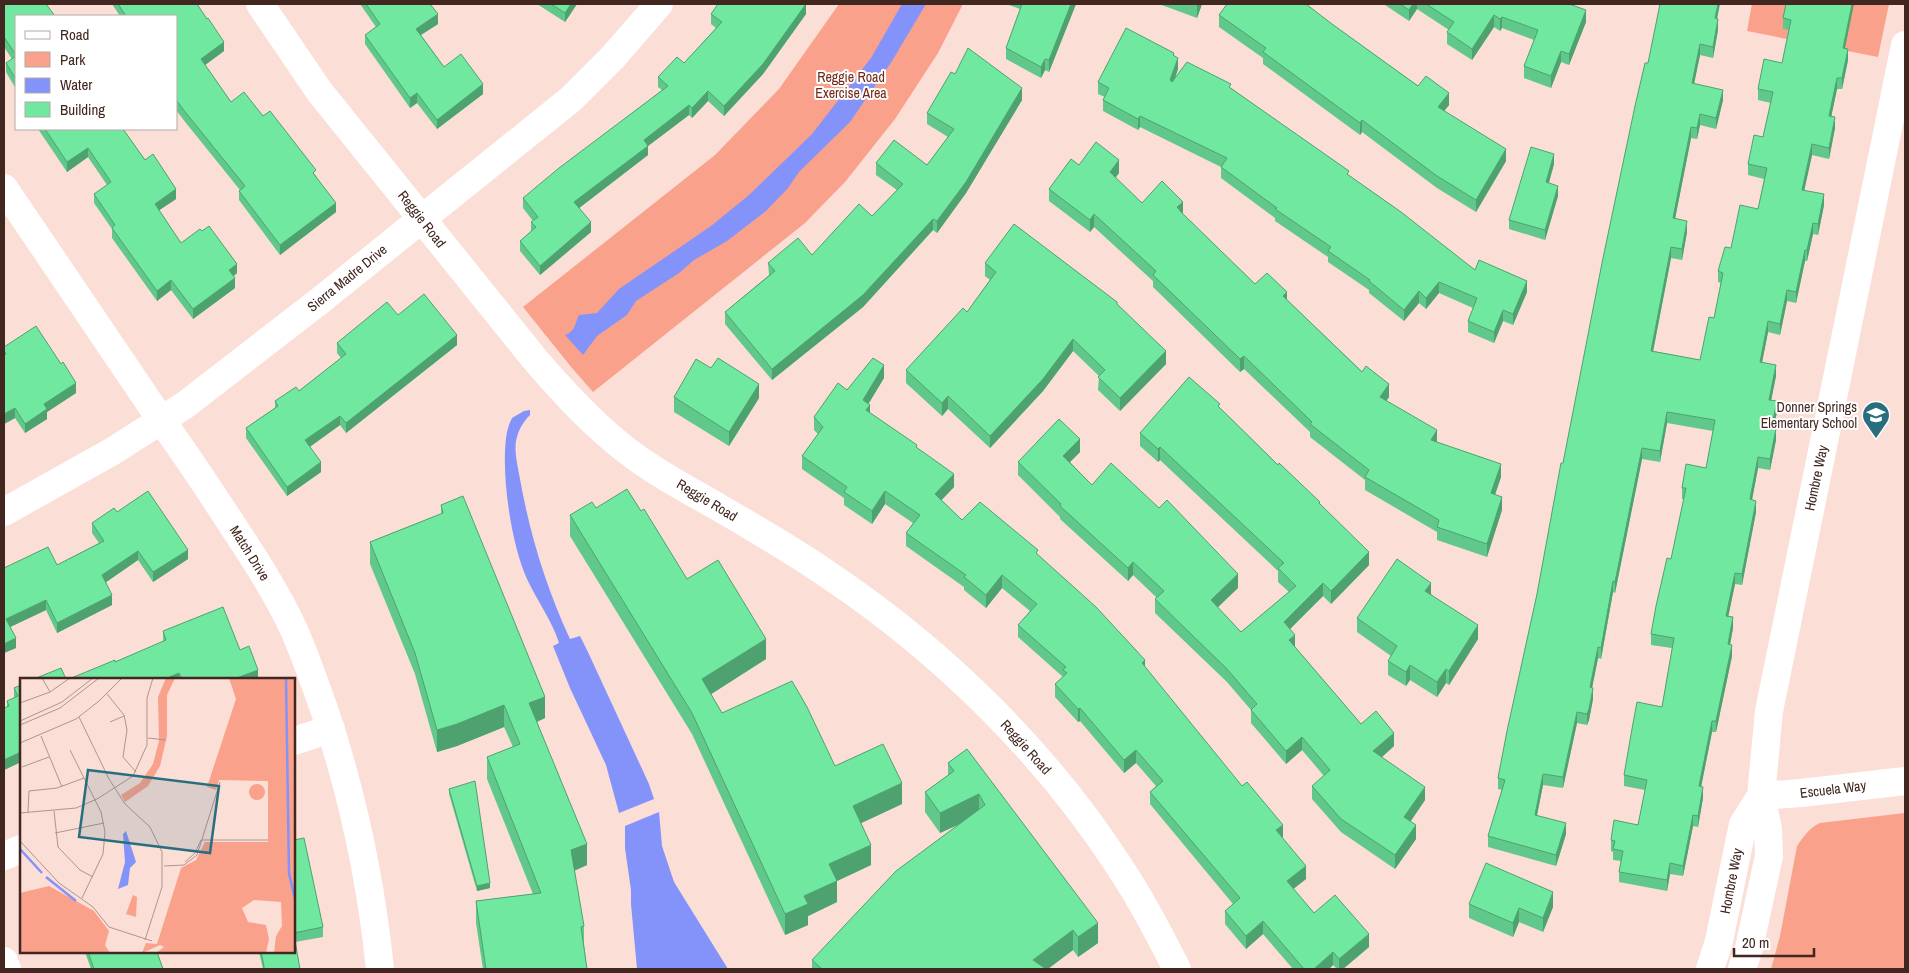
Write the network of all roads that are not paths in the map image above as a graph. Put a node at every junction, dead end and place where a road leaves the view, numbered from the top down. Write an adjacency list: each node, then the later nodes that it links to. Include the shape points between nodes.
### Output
1 (260, 4): 5 (street, Reggie Road, via 319,91)
2 (659, 4): 5 (street, Sierra Madre Drive, via 572,98)
3 (1905, 45): 11 (street, Hombre Way, via 1769,711)
4 (4, 188): 6 (street, Match Drive)
5 (422, 218): 6 (street, Sierra Madre Drive, via 242,362); 17 (street, Reggie Road, via 561,390 613,439 656,470 779,543 871,604 996,714 1039,760 1087,820 1120,867)
6 (161, 420): 7 (street, Sierra Madre Drive); 8 (street, Match Drive, via 270,586 294,630)
7 (4, 512)
8 (331, 729): 9 (street); 16 (street, Match Drive, via 366,860)
9 (295, 741)
10 (1905, 781): 11 (street, Escuela Way)
11 (1761, 796): 18 (street, Hombre Way, via 1743,824 1719,941); 19 (street, Hombre Way, via 1768,829 1769,856)
12 (20, 849): 13 (street)
13 (4, 856)
14 (4, 961): 15 (street)
15 (7, 969)
16 (380, 969)
17 (1177, 969)
18 (1710, 969)
19 (1742, 969)

